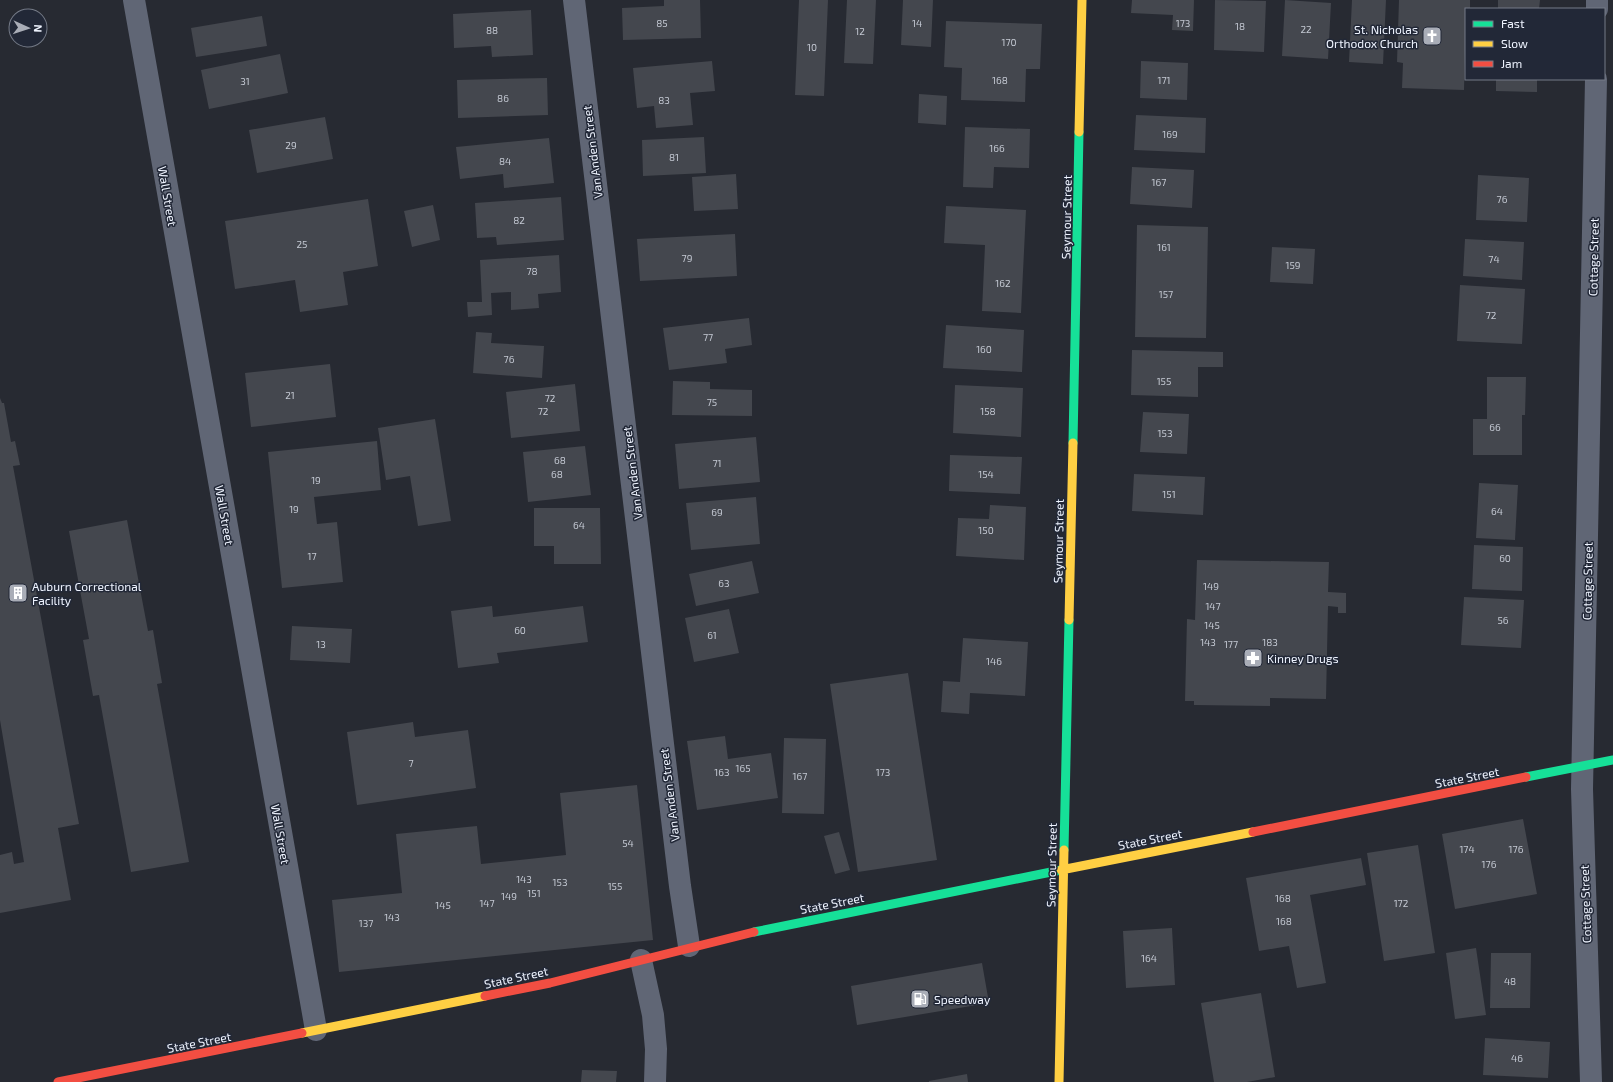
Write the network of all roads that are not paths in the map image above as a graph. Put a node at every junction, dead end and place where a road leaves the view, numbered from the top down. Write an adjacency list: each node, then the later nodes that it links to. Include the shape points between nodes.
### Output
1 (134, 0): 10 (street, Wall Street)
2 (574, 0): 8 (street, Van Anden Street)
3 (1082, 0): 7 (main road, Seymour Street)
4 (1596, 80): 6 (street, Cottage Street)
5 (1613, 760): 6 (main road, State Street)
6 (1583, 766): 7 (main road, State Street); 14 (street, Cottage Street)
7 (1063, 869): 8 (main road, State Street); 13 (main road, Seymour Street)
8 (689, 946): 9 (main road, State Street)
9 (641, 960): 10 (main road, State Street, via 550,982); 12 (street, via 653,1015)
10 (316, 1030): 11 (main road, State Street)
11 (58, 1082)
12 (655, 1082)
13 (1059, 1082)
14 (1591, 1082)

